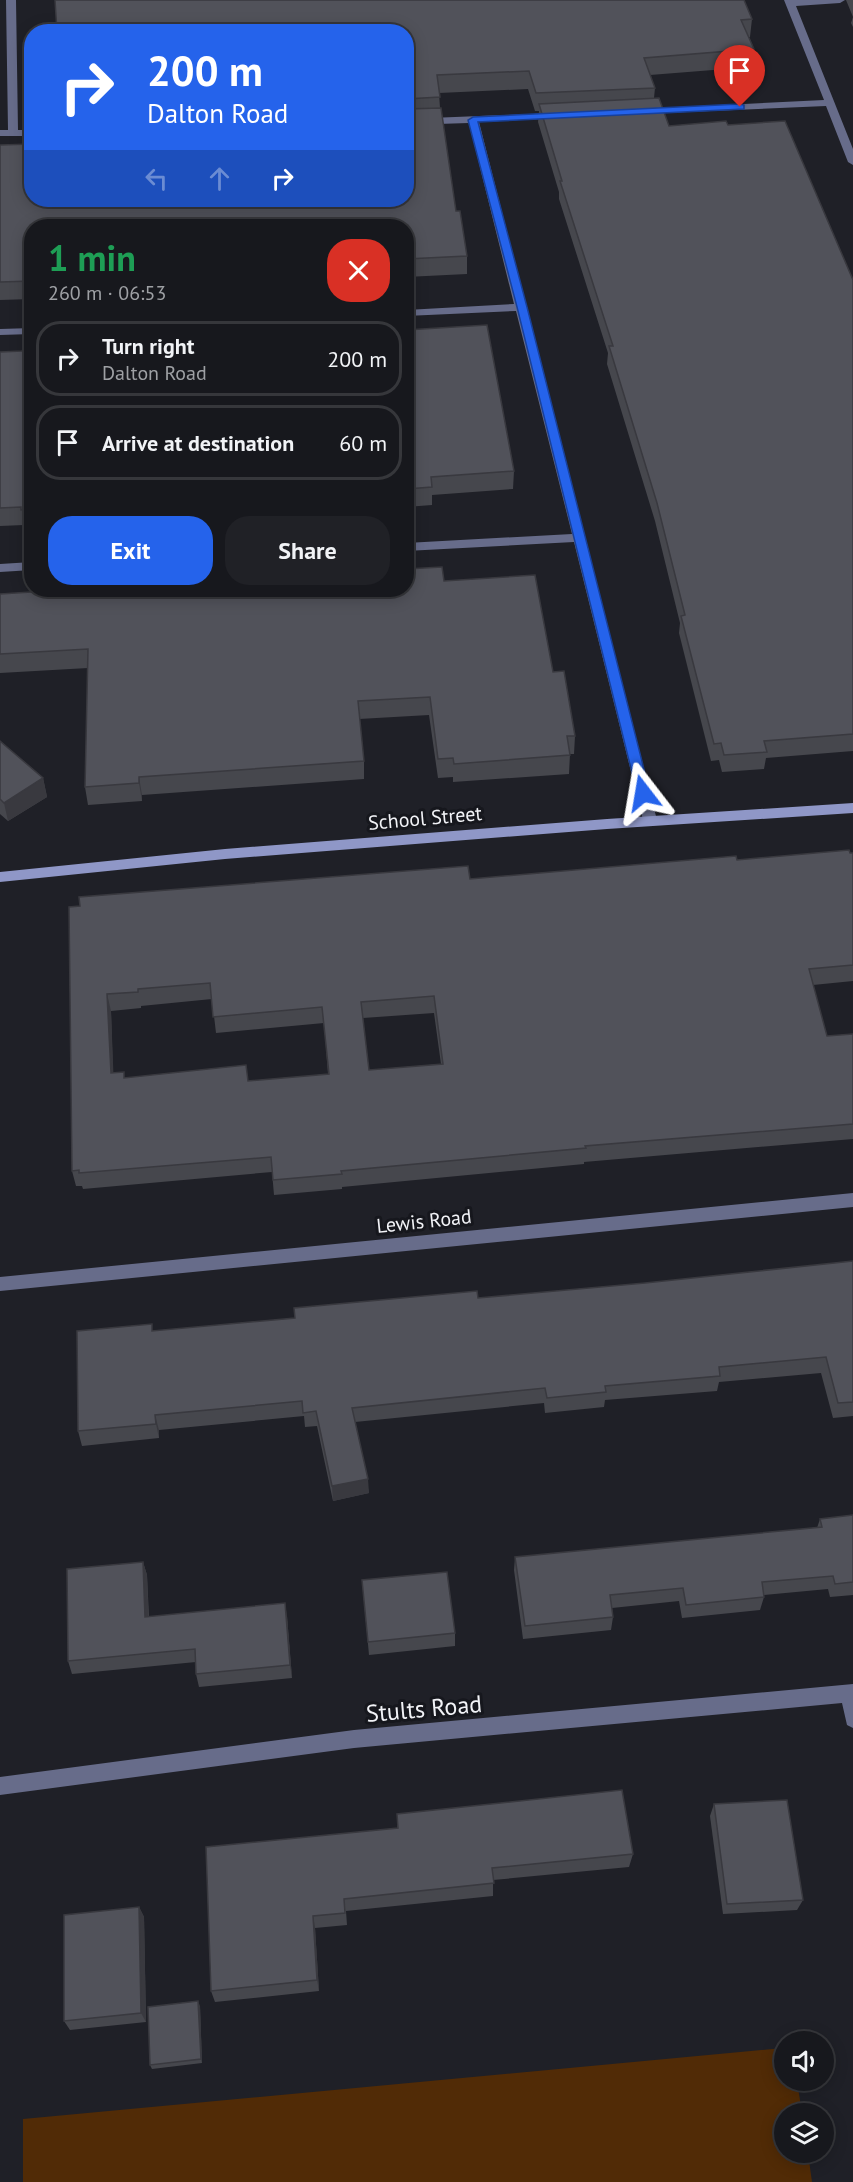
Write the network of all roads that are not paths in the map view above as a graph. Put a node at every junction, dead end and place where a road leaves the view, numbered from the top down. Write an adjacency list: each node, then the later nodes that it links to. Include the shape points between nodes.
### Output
1 (11, 0): 10 (street)
2 (840, 0): 3 (street)
3 (790, 2): 4 (street)
4 (829, 103): 5 (street); 12 (street)
5 (635, 112)
6 (565, 116): 7 (street)
7 (473, 120): 8 (street); 13 (street)
8 (414, 122)
9 (0, 133): 10 (street)
10 (13, 133): 11 (street)
11 (24, 133)
12 (853, 162)
13 (522, 307): 14 (street); 17 (street)
14 (414, 313)
15 (24, 331): 16 (street)
16 (0, 332)
17 (578, 538): 18 (street); 22 (street)
18 (414, 547)
19 (24, 566): 20 (street)
20 (0, 568)
21 (853, 808): 22 (street, School Street)
22 (650, 820): 23 (street, School Street, via 117,863)
23 (0, 877)
24 (853, 1200): 25 (street, Lewis Road)
25 (0, 1284)
26 (852, 1693): 27 (street); 28 (street, Stults Road, via 354,1739)
27 (853, 1719)
28 (0, 1786)

